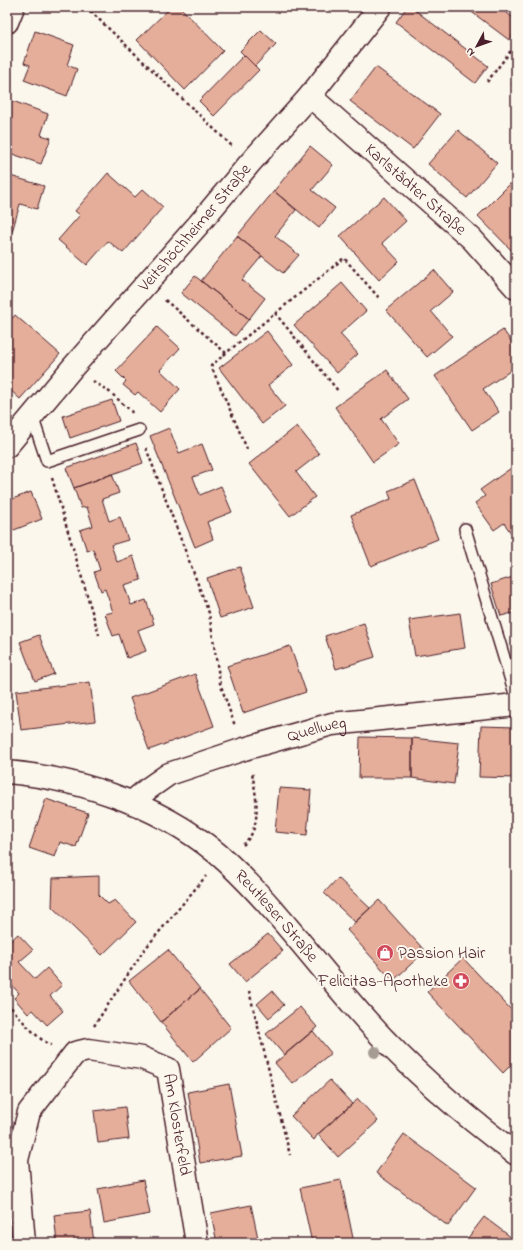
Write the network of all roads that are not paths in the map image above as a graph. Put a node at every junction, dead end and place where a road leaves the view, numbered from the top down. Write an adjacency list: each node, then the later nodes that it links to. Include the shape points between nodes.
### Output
1 (13, 7): 3 (street)
2 (380, 7): 4 (street, Veitshöchheimer Straße)
3 (7, 22)
4 (310, 96): 5 (street, Karlstädter Straße, via 472,239); 6 (street, Veitshöchheimer Straße)
5 (516, 288)
6 (32, 416): 7 (lane, via 47,461); 8 (street, Veitshöchheimer Straße)
7 (139, 430)
8 (8, 442)
9 (465, 529): 10 (lane)
10 (516, 697)
11 (516, 705): 13 (street, Quellweg, via 332,724 169,774)
12 (7, 772): 13 (street, Reutleser Straße, via 53,779)
13 (132, 802): 14 (street, Reutleser Straße, via 164,818 208,846 225,861 286,925 397,1053 456,1107)
14 (516, 1154)
15 (24, 1243): 16 (street, Am Klosterfeld, via 17,1160 29,1112 76,1053 88,1050 142,1058 168,1069)
16 (197, 1243)

